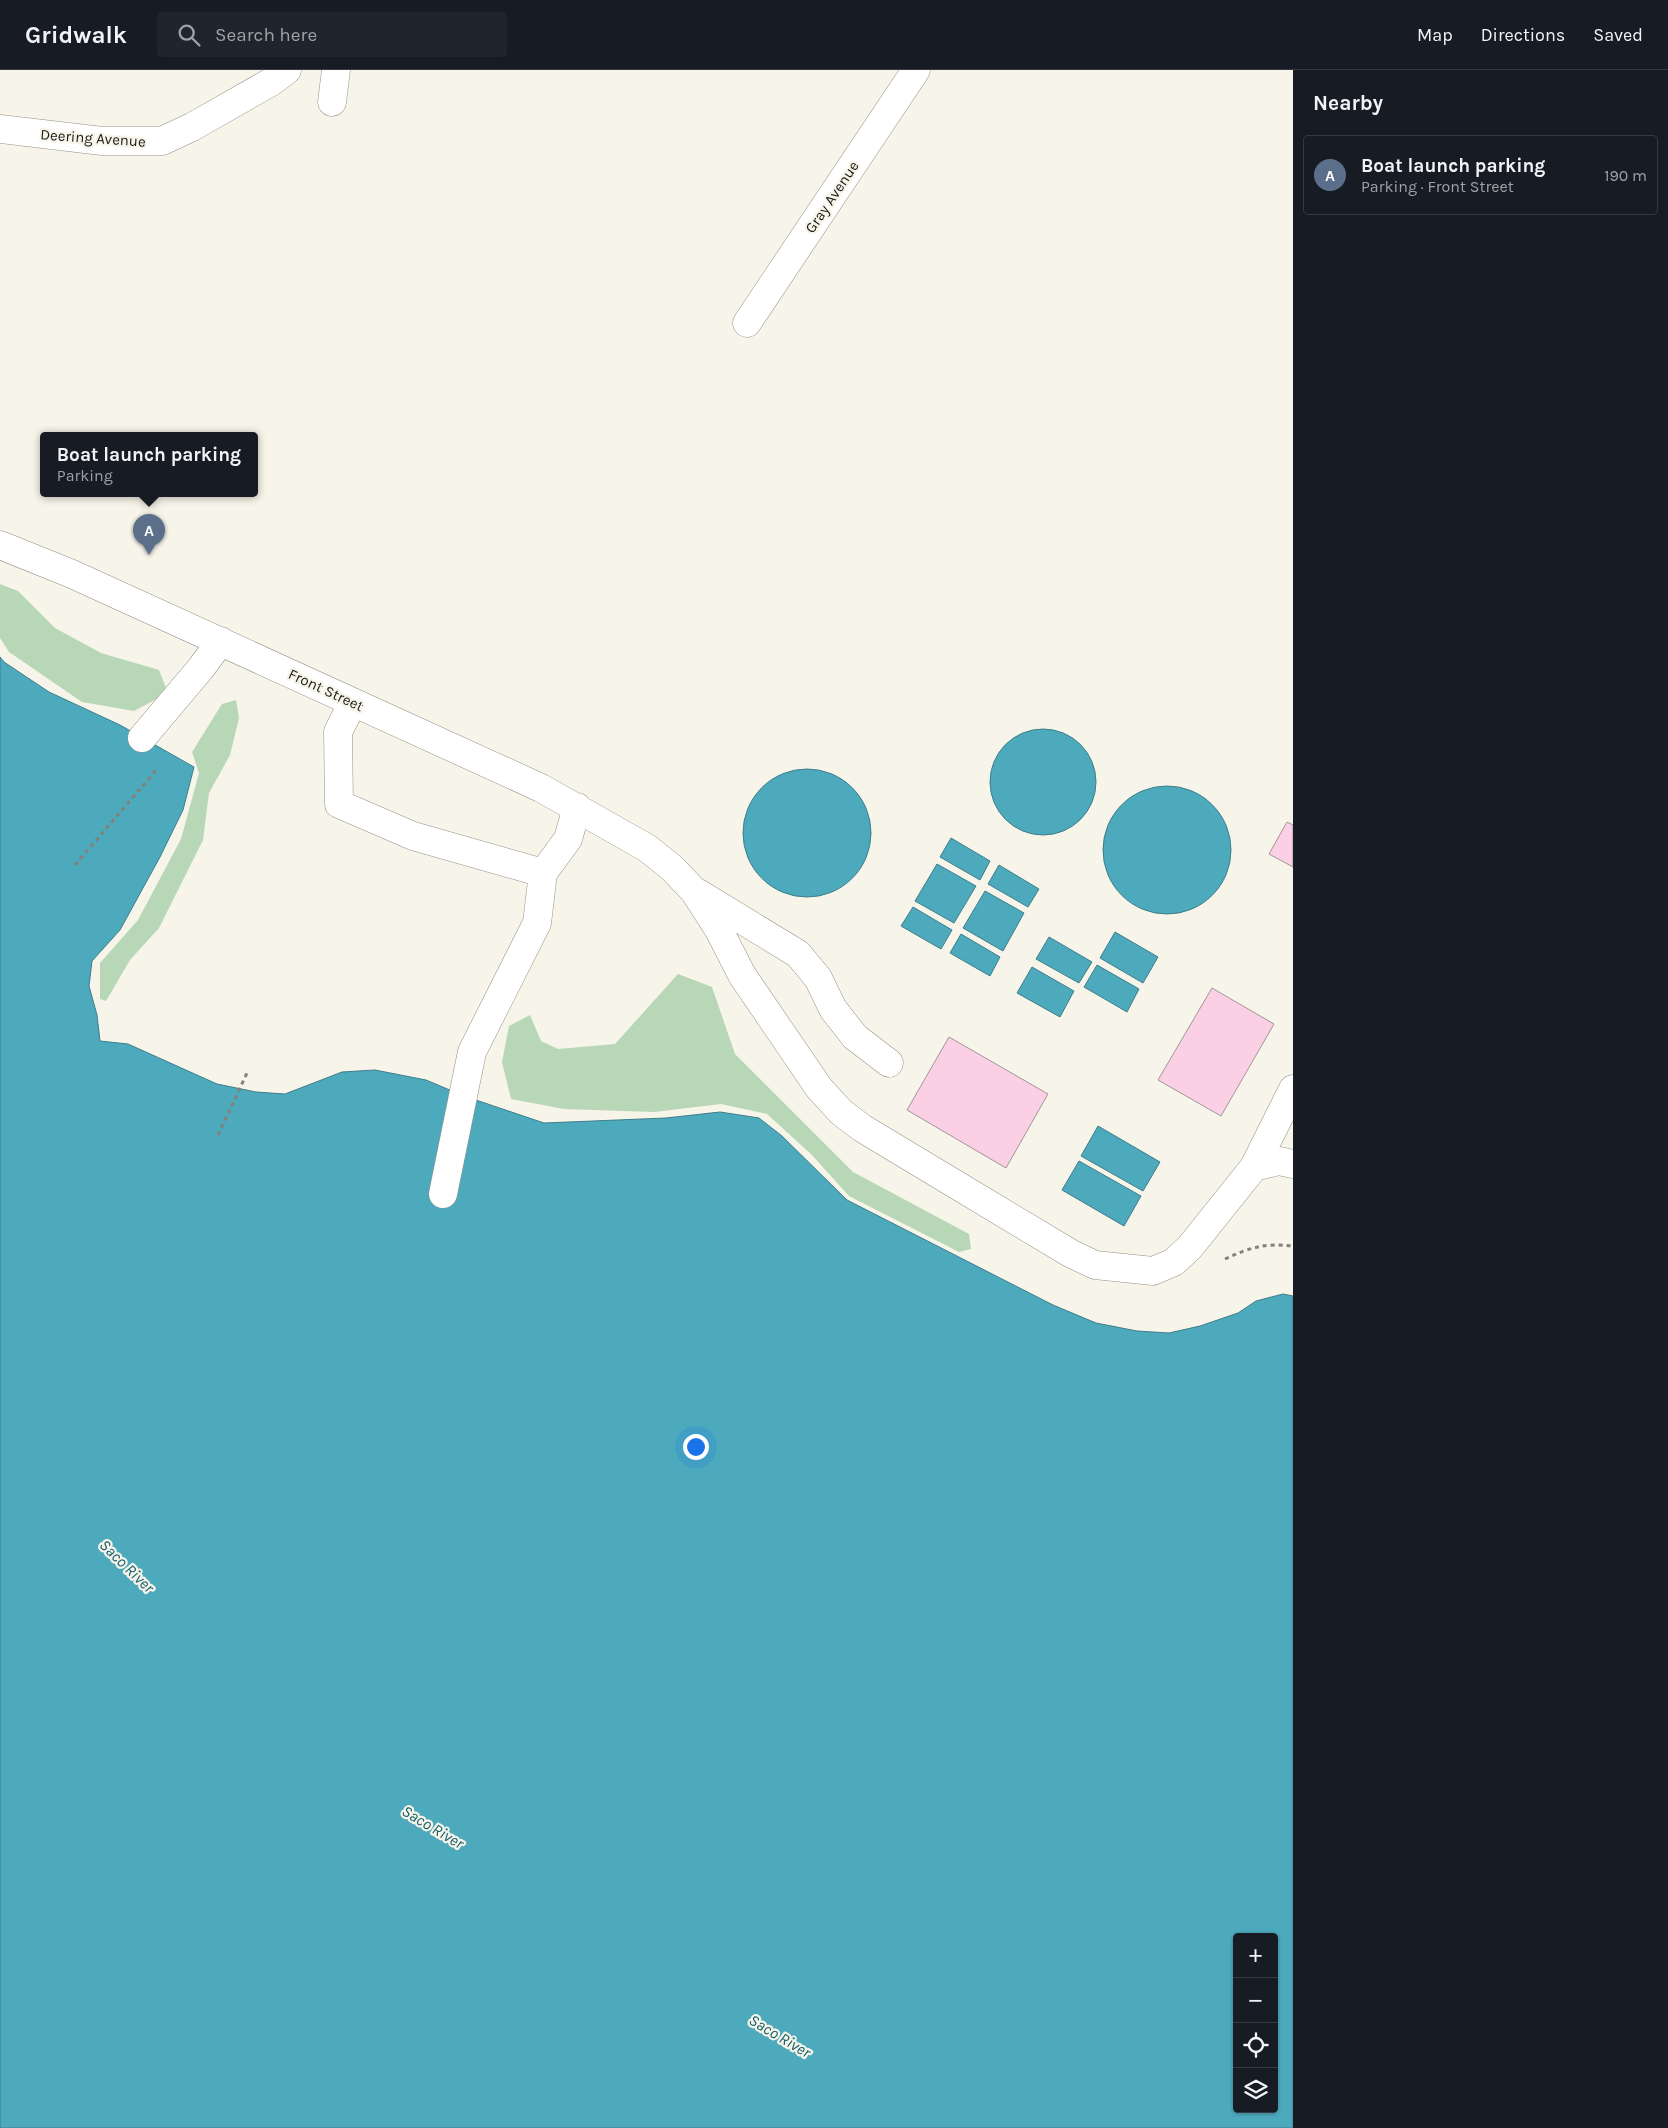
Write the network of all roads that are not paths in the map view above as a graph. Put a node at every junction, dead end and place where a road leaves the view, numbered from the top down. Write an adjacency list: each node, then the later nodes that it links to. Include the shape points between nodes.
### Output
1 (287, 70): 5 (street, Deering Avenue, via 192,127 162,141 102,141)
2 (336, 70): 4 (street)
3 (916, 70): 6 (street, Gray Avenue)
4 (332, 102)
5 (0, 129)
6 (747, 323)
7 (0, 545): 8 (street, Front Street)
8 (221, 641): 9 (street, Front Street); 10 (street)
9 (353, 702): 11 (street, Front Street); 12 (street, via 338,732 339,804 413,836)
10 (142, 738)
11 (577, 807): 12 (street, via 568,839); 13 (street, Front Street, via 647,848)
12 (543, 873): 18 (street, via 538,923 472,1052)
13 (694, 891): 14 (street, via 798,954 818,978 833,1008 855,1037); 17 (street, via 742,975 819,1088 841,1112 1070,1253 1095,1265 1153,1272 1174,1262 1190,1247)
14 (889, 1063)
15 (1293, 1089): 17 (street)
16 (1293, 1164): 17 (street, via 1279,1161)
17 (1254, 1167)
18 (443, 1194)

